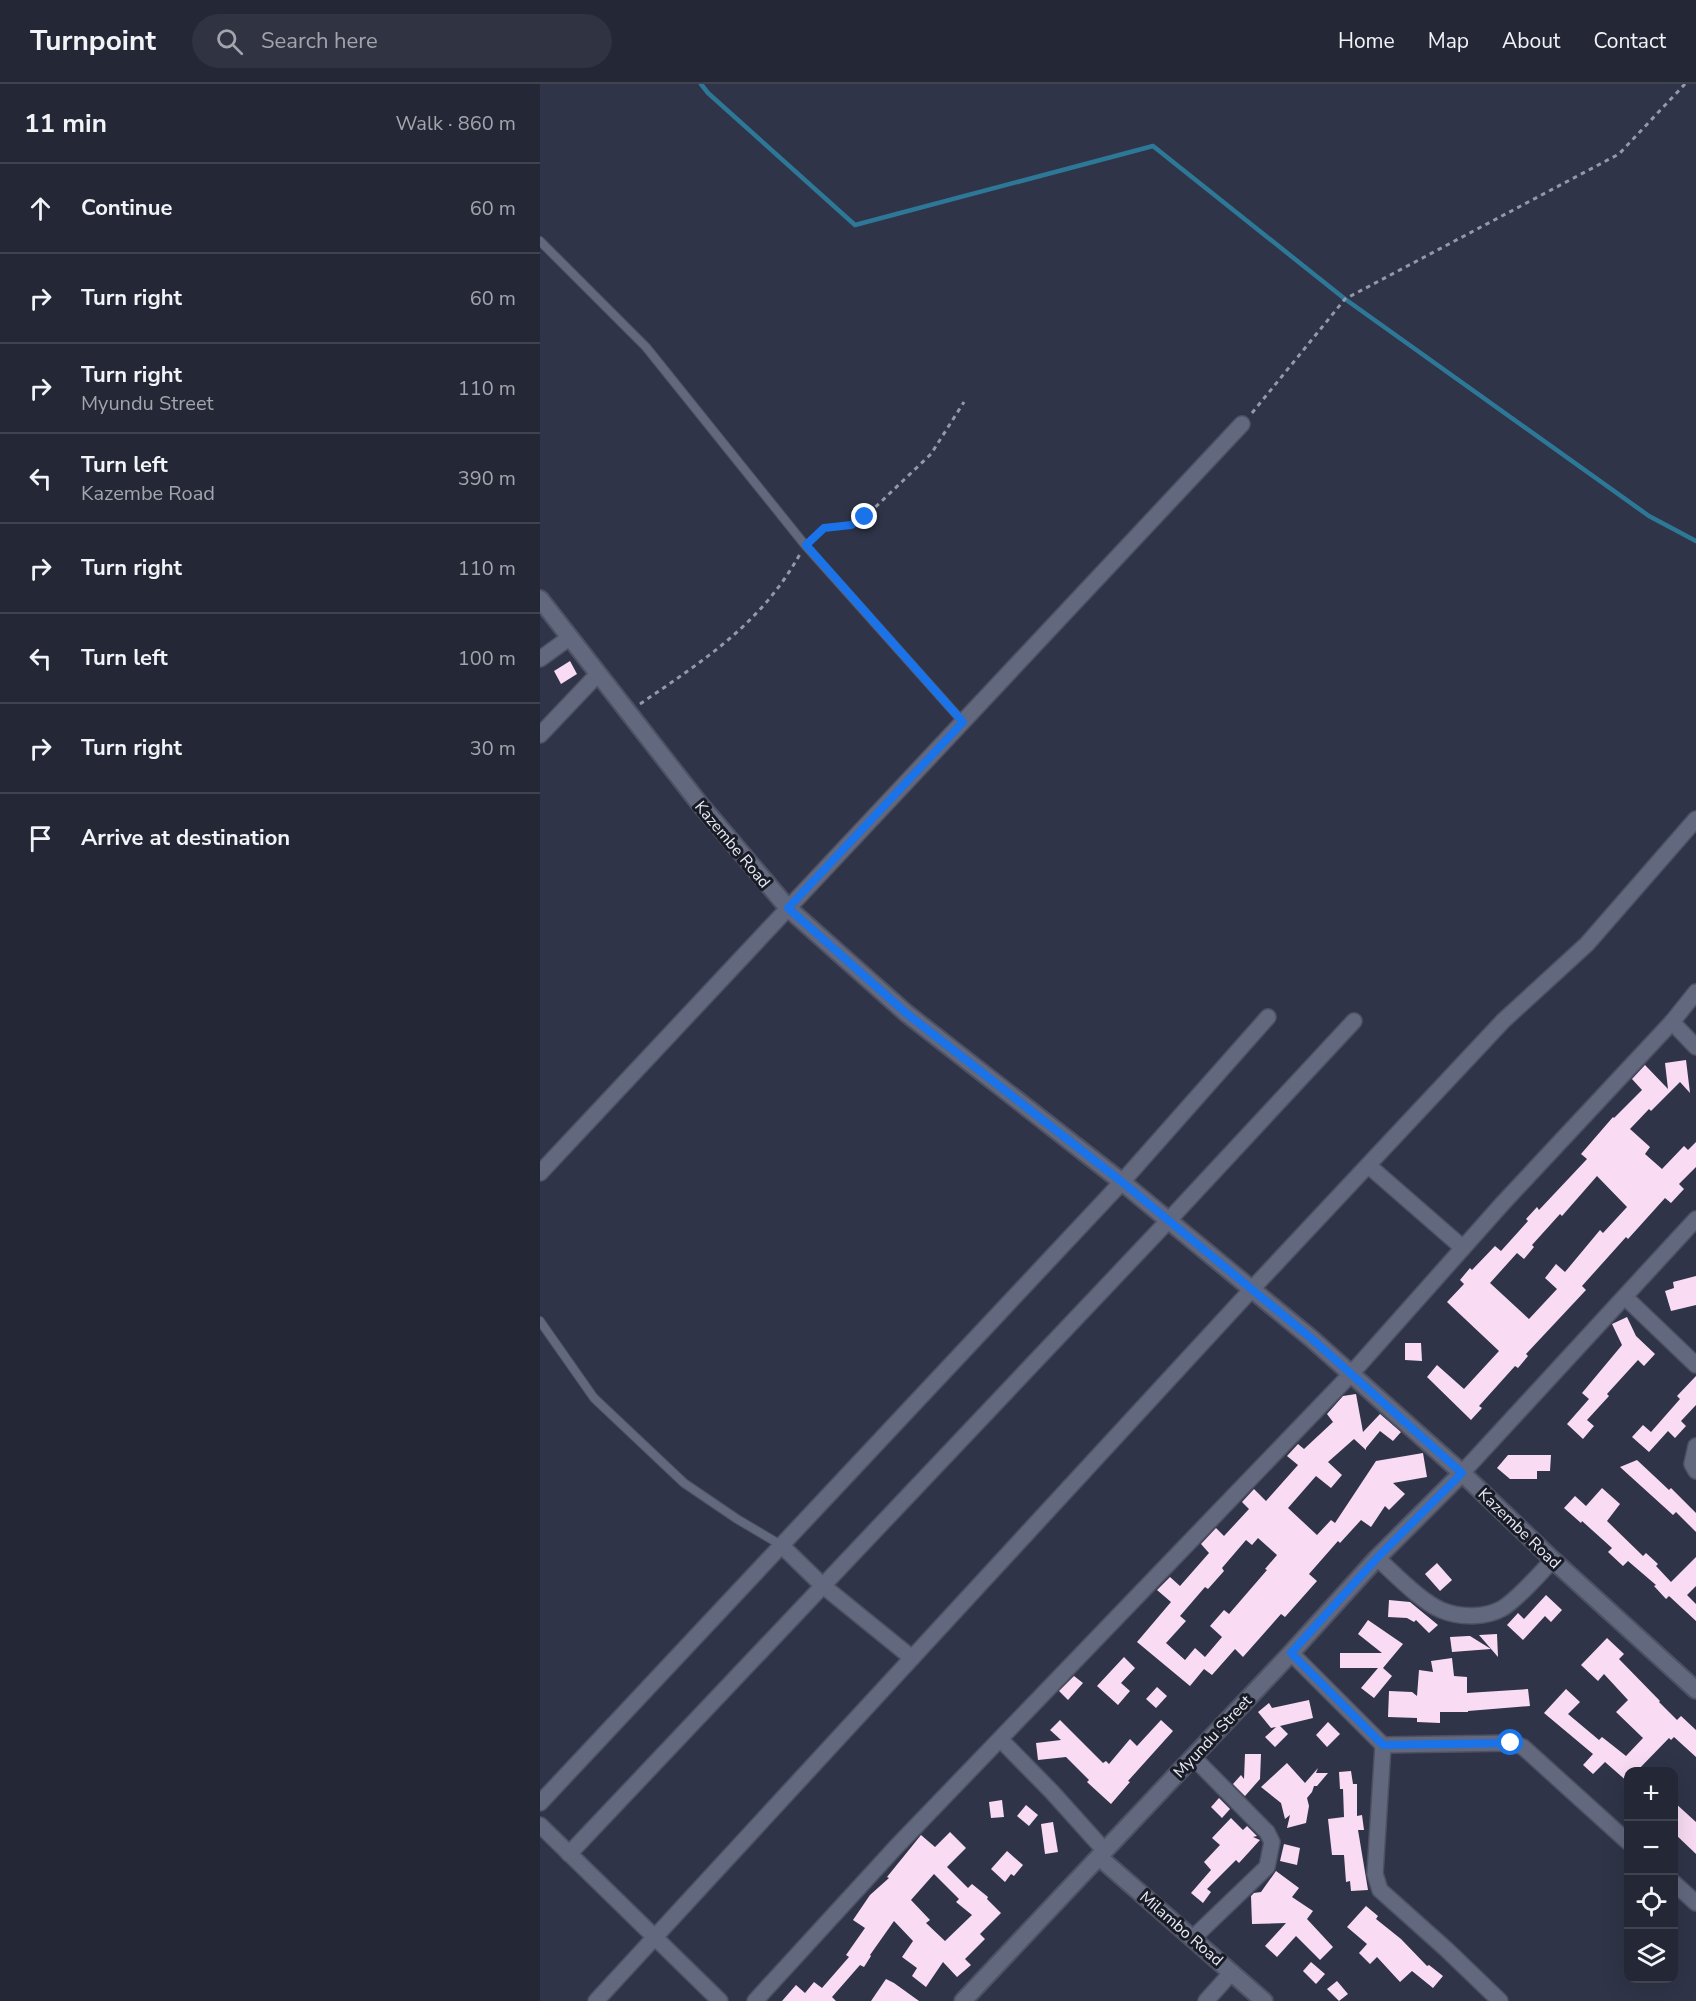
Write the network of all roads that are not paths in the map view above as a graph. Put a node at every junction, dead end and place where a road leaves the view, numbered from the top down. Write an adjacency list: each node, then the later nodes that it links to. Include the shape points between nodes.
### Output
1 (540, 241): 7 (lane, via 646,347 806,545)
2 (1242, 424): 7 (street)
3 (540, 599): 4 (main road, Kazembe Road)
4 (569, 638): 5 (street); 6 (main road, Kazembe Road)
5 (540, 658)
6 (597, 675): 8 (street); 10 (main road, Kazembe Road)
7 (963, 722): 10 (street)
8 (540, 735)
9 (1696, 819): 16 (street, via 1587,944 1503,1021)
10 (788, 908): 17 (street); 18 (main road, Kazembe Road, via 906,1013)
11 (1696, 992): 14 (street)
12 (1268, 1017): 18 (street)
13 (1354, 1021): 20 (street)
14 (1672, 1022): 15 (street); 21 (street)
15 (1696, 1047)
16 (1369, 1166): 21 (street); 22 (street)
17 (540, 1173)
18 (1122, 1182): 20 (main road, Kazembe Road); 30 (street)
19 (1696, 1219): 23 (street)
20 (1168, 1220): 22 (main road, Kazembe Road); 33 (street)
21 (1463, 1248): 26 (street)
22 (1252, 1289): 26 (main road, Kazembe Road); 35 (street)
23 (1625, 1297): 25 (street); 29 (street)
24 (540, 1321): 30 (lane, via 594,1398 684,1483)
25 (1696, 1365)
26 (1351, 1374): 29 (main road, Kazembe Road); 37 (street)
27 (1696, 1446): 28 (street, via 1692,1464)
28 (1696, 1471)
29 (1462, 1473): 31 (main road, Myundu Street); 32 (main road, Kazembe Road)
30 (781, 1545): 33 (street); 40 (street)
31 (1377, 1558): 32 (street, via 1441,1610 1473,1617 1505,1607); 34 (main road, Myundu Street)
32 (1553, 1560): 36 (main road, Kazembe Road)
33 (822, 1585): 35 (street); 43 (street)
34 (1291, 1653): 38 (street); 39 (main road, Myundu Street)
35 (912, 1658): 47 (street)
36 (1696, 1690)
37 (1000, 1739): 44 (street, via 1052,1792); 52 (street)
38 (1383, 1745): 42 (street, via 1511,1743 1523,1747); 56 (street, via 1375,1874 1380,1890)
39 (1193, 1757): 44 (main road, Myundu Street); 48 (street, via 1268,1832 1272,1842 1267,1867)
40 (540, 1803)
41 (540, 1826): 43 (street)
42 (1624, 1838)
43 (569, 1854): 47 (street)
44 (1102, 1854): 48 (main road, Milambo Road); 53 (main road, Myundu Street)
45 (1678, 1887): 46 (street)
46 (1696, 1903)
47 (655, 1938): 50 (street); 51 (street)
48 (1192, 1938): 49 (main road, Milambo Road)
49 (1232, 1972): 54 (street); 55 (main road, Milambo Road)
50 (596, 2001)
51 (720, 2001)
52 (755, 2001)
53 (963, 2001)
54 (1206, 2001)
55 (1264, 2001)
56 (1500, 2001)

